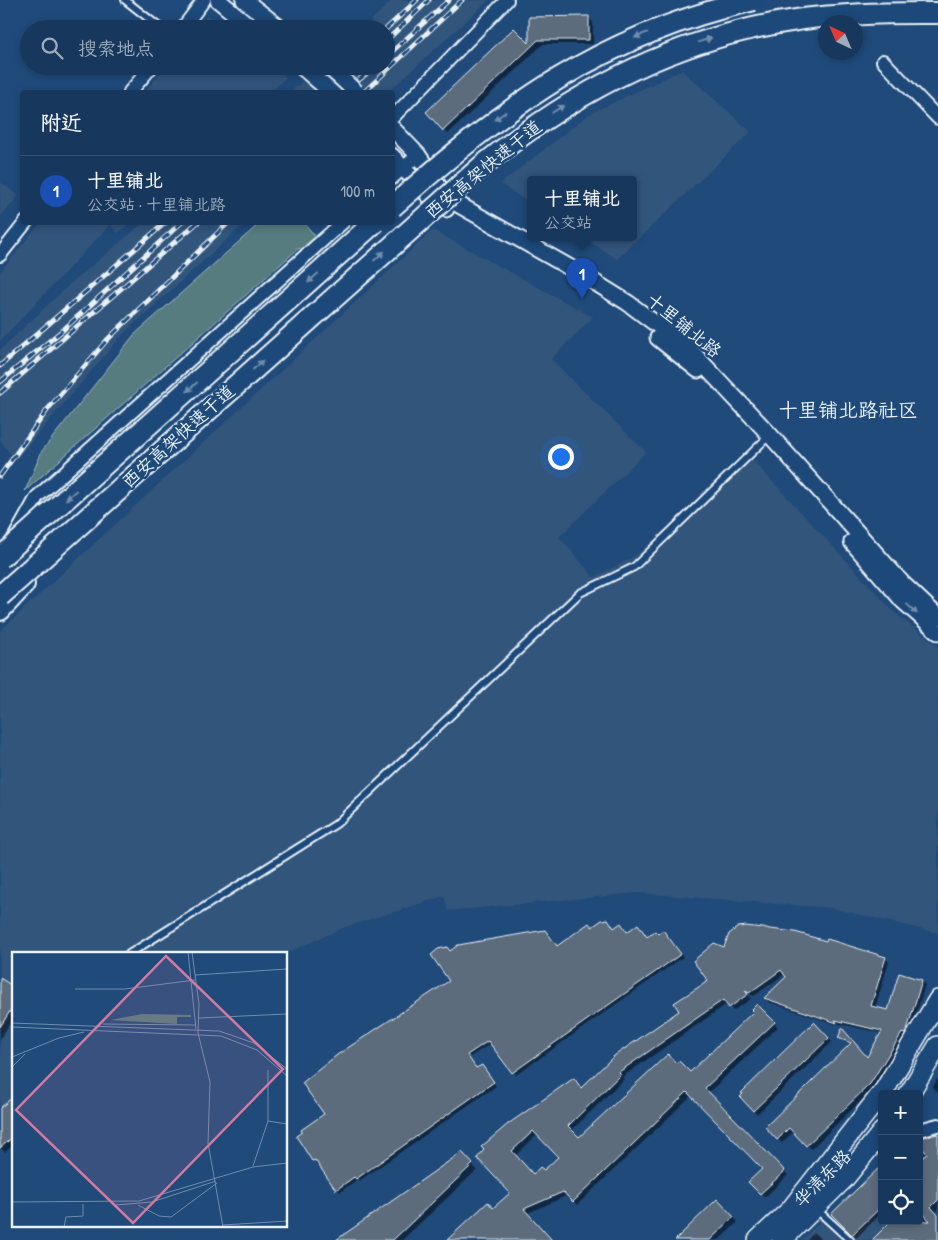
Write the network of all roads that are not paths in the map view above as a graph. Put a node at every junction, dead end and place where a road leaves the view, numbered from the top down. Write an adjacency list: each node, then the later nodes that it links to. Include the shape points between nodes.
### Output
1 (125, 0): 8 (lane)
2 (204, 0): 9 (street)
3 (218, 0): 10 (street)
4 (244, 0): 11 (street)
5 (507, 0): 19 (street)
6 (754, 0): 26 (highway, 西安高架快速干道, one-way to 26, bridge, via 650,31 558,76 478,133)
7 (929, 13): 32 (highway, 西安高架快速干道, one-way to 7, bridge, via 482,165 570,102 654,59 730,33 805,19)
8 (151, 20)
9 (189, 20)
10 (242, 20)
11 (270, 20)
12 (883, 61): 20 (street)
13 (144, 75): 16 (street)
14 (311, 75): 17 (street, bridge)
15 (338, 75): 18 (street, bridge)
16 (132, 90)
17 (328, 90)
18 (354, 90)
19 (395, 115)
20 (938, 118)
21 (395, 131): 22 (street, 十里铺北路)
22 (418, 155): 24 (street); 31 (street, 十里铺北路, via 443,193 454,202 583,274 688,348)
23 (395, 159): 24 (street, 十里铺北路)
24 (404, 168): 25 (street); 31 (street, 十里铺北路, via 433,200 552,266 672,348)
25 (395, 176)
26 (395, 204)
27 (24, 225): 30 (street)
28 (340, 225): 34 (street, via 37,497)
29 (372, 225): 33 (highway, 西安高架快速干道, one-way to 33, bridge)
30 (0, 255)
31 (767, 439): 37 (street, 十里铺北路); 38 (street, 十里铺北路, one-way to 38, via 898,595); 39 (lane, via 634,567 580,593 336,824)
32 (94, 511): 35 (highway, 西安高架快速干道, bridge); 36 (highway, bridge)
33 (0, 558)
34 (0, 563)
35 (0, 596)
36 (0, 610)
37 (938, 617)
38 (938, 632)
39 (132, 952)
40 (938, 1000): 52 (main road, via 885,1089)
41 (938, 1022): 44 (main road)
42 (938, 1046): 45 (main road)
43 (938, 1066): 46 (main road)
44 (896, 1090)
45 (911, 1090)
46 (922, 1090)
47 (878, 1116): 52 (main road, 华清东路, via 835,1167)
48 (938, 1125): 49 (street)
49 (923, 1129)
50 (880, 1135): 53 (main road, 华清东路)
51 (878, 1150): 53 (main road, via 841,1193)
52 (791, 1209): 54 (main road, 华清东路)
53 (817, 1210): 55 (main road, 华清东路); 56 (lane)
54 (758, 1240)
55 (782, 1240)
56 (850, 1240)

